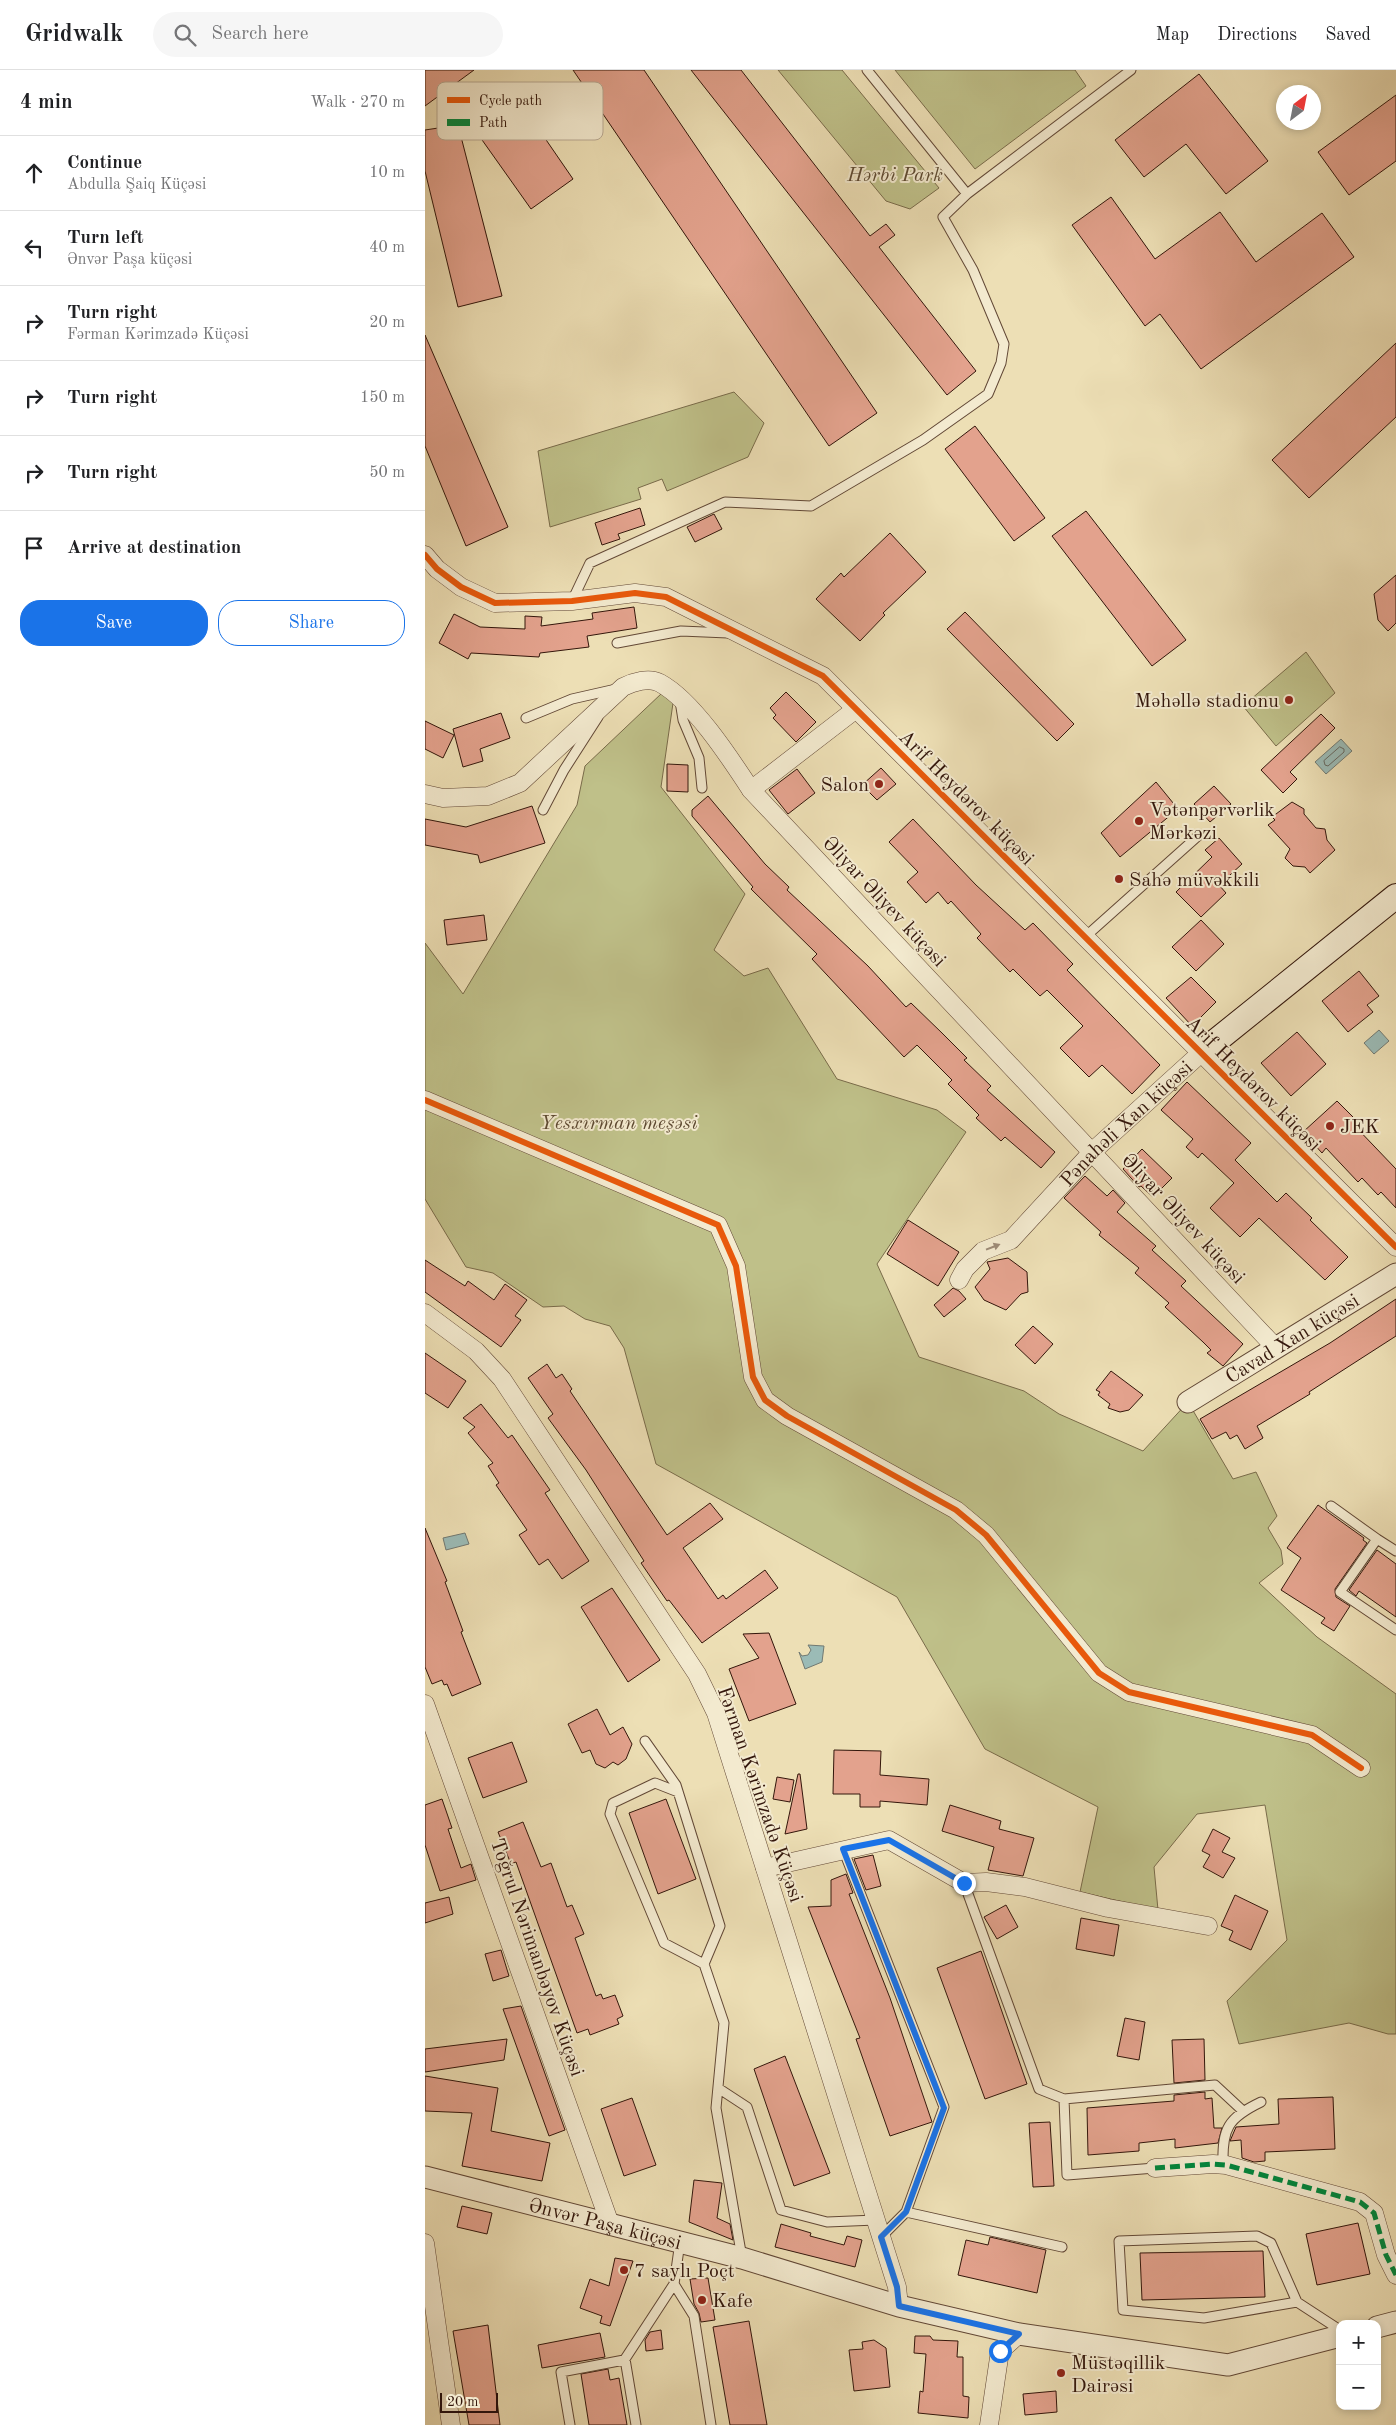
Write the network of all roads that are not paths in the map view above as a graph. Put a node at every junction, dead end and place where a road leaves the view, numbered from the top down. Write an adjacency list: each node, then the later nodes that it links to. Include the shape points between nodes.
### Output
1 (867, 70): 3 (lane)
2 (1131, 70): 3 (lane)
3 (967, 194): 5 (lane, via 943,217 973,270 1004,344 1001,363 989,394 923,440 811,506 725,502 590,563)
4 (425, 555): 5 (street, Arif Heydərov küçəsi, via 461,587 495,603)
5 (572, 601): 6 (street, Arif Heydərov küçəsi, via 635,593 667,597)
6 (739, 633): 7 (lane, via 681,631); 11 (street, Arif Heydərov küçəsi, via 823,676)
7 (617, 643)
8 (623, 687): 9 (street, Əliyar Əliyev küçəsi, via 636,681 659,682); 10 (street, Əliyar Əliyev küçəsi); 12 (lane, via 572,699)
9 (680, 698): 13 (lane, via 683,720 699,758); 14 (street, Əliyar Əliyev küçəsi, via 705,726)
10 (604, 703): 15 (street, Əliyar Əliyev küçəsi, via 520,784 488,796 443,798); 16 (lane)
11 (856, 709): 14 (street); 19 (street, Arif Heydərov küçəsi)
12 (526, 718)
13 (702, 788)
14 (751, 790): 22 (street, Əliyar Əliyev küçəsi)
15 (425, 794)
16 (543, 810)
17 (1198, 836): 19 (lane)
18 (1396, 896): 20 (main road, Pənahəli Xan küçəsi)
19 (1085, 938): 20 (street, Arif Heydərov küçəsi)
20 (1201, 1053): 22 (street, Pənahəli Xan küçəsi); 23 (street, Arif Heydərov küçəsi)
21 (425, 1100): 35 (street, via 717,1225 736,1266 753,1377 765,1400 787,1416 956,1510 986,1535 1099,1673 1129,1692 1312,1734)
22 (1093, 1151): 25 (street, Pənahəli Xan küçəsi, one-way to 22, via 983,1251 1011,1240); 27 (street, Əliyar Əliyev küçəsi)
23 (1396, 1247)
24 (1396, 1274): 27 (street, Cavad Xan küçəsi)
25 (959, 1280)
26 (425, 1312): 38 (street, Fərman Kərimzadə Küçəsi, via 476,1351 502,1378 697,1674 716,1713)
27 (1275, 1347): 28 (street, Cavad Xan küçəsi)
28 (1188, 1402)
29 (1331, 1506): 30 (lane)
30 (1377, 1539): 31 (lane); 32 (lane, via 1340,1592)
31 (1396, 1551)
32 (1396, 1630)
33 (425, 1704): 51 (street, Toğrul Nərimanbəyov Küçəsi)
34 (645, 1741): 36 (lane)
35 (1361, 1768)
36 (678, 1792): 41 (lane, via 720,1926); 41 (lane, via 655,1783 613,1803 610,1814 664,1944)
37 (843, 1849): 38 (street); 39 (street, via 889,1840); 49 (lane, via 944,2108)
38 (765, 1868): 50 (street, Fərman Kərimzadə Küçəsi)
39 (964, 1883): 40 (street, via 1025,1887 1108,1908); 43 (lane, via 1039,2089)
40 (1209, 1926)
41 (704, 1964): 42 (lane, via 724,2023)
42 (718, 2088): 50 (lane, via 747,2107 781,2210 827,2222); 56 (lane, via 715,2108)
43 (1064, 2099): 45 (lane, via 1215,2085); 47 (lane, via 1067,2175)
44 (1261, 2102): 45 (lane)
45 (1243, 2111): 46 (lane, via 1225,2133)
46 (1223, 2164): 47 (street); 57 (street, via 1368,2206 1374,2213 1385,2255)
47 (1155, 2168)
48 (425, 2177): 51 (street, Ənvər Paşa küçəsi)
49 (906, 2212): 52 (lane); 55 (lane)
50 (876, 2220): 52 (street, Fərman Kərimzadə Küçəsi)
51 (610, 2224): 53 (street, Ənvər Paşa küçəsi)
52 (881, 2237): 60 (street, Fərman Kərimzadə Küçəsi, via 897,2287)
53 (680, 2242): 56 (street, Ənvər Paşa küçəsi); 58 (lane)
54 (425, 2243): 61 (street)
55 (1062, 2247)
56 (742, 2258): 60 (street, Ənvər Paşa küçəsi)
57 (1396, 2276)
58 (674, 2284): 67 (lane); 71 (lane, via 693,2316)
59 (1297, 2302): 59 (lane, via 1204,2318 1123,2310 1119,2241 1257,2236 1271,2243); 64 (lane)
60 (899, 2306): 65 (street, Ənvər Paşa küçəsi)
61 (429, 2315): 68 (street)
62 (1396, 2322): 63 (street)
63 (1381, 2325)
64 (1336, 2327)
65 (1019, 2334): 66 (street, Ənvər Paşa küçəsi, via 1228,2365); 72 (street, via 1000,2351)
66 (1336, 2337)
67 (624, 2360): 69 (lane, via 561,2372); 70 (lane)
68 (451, 2425)
69 (570, 2425)
70 (636, 2425)
71 (711, 2425)
72 (989, 2425)

